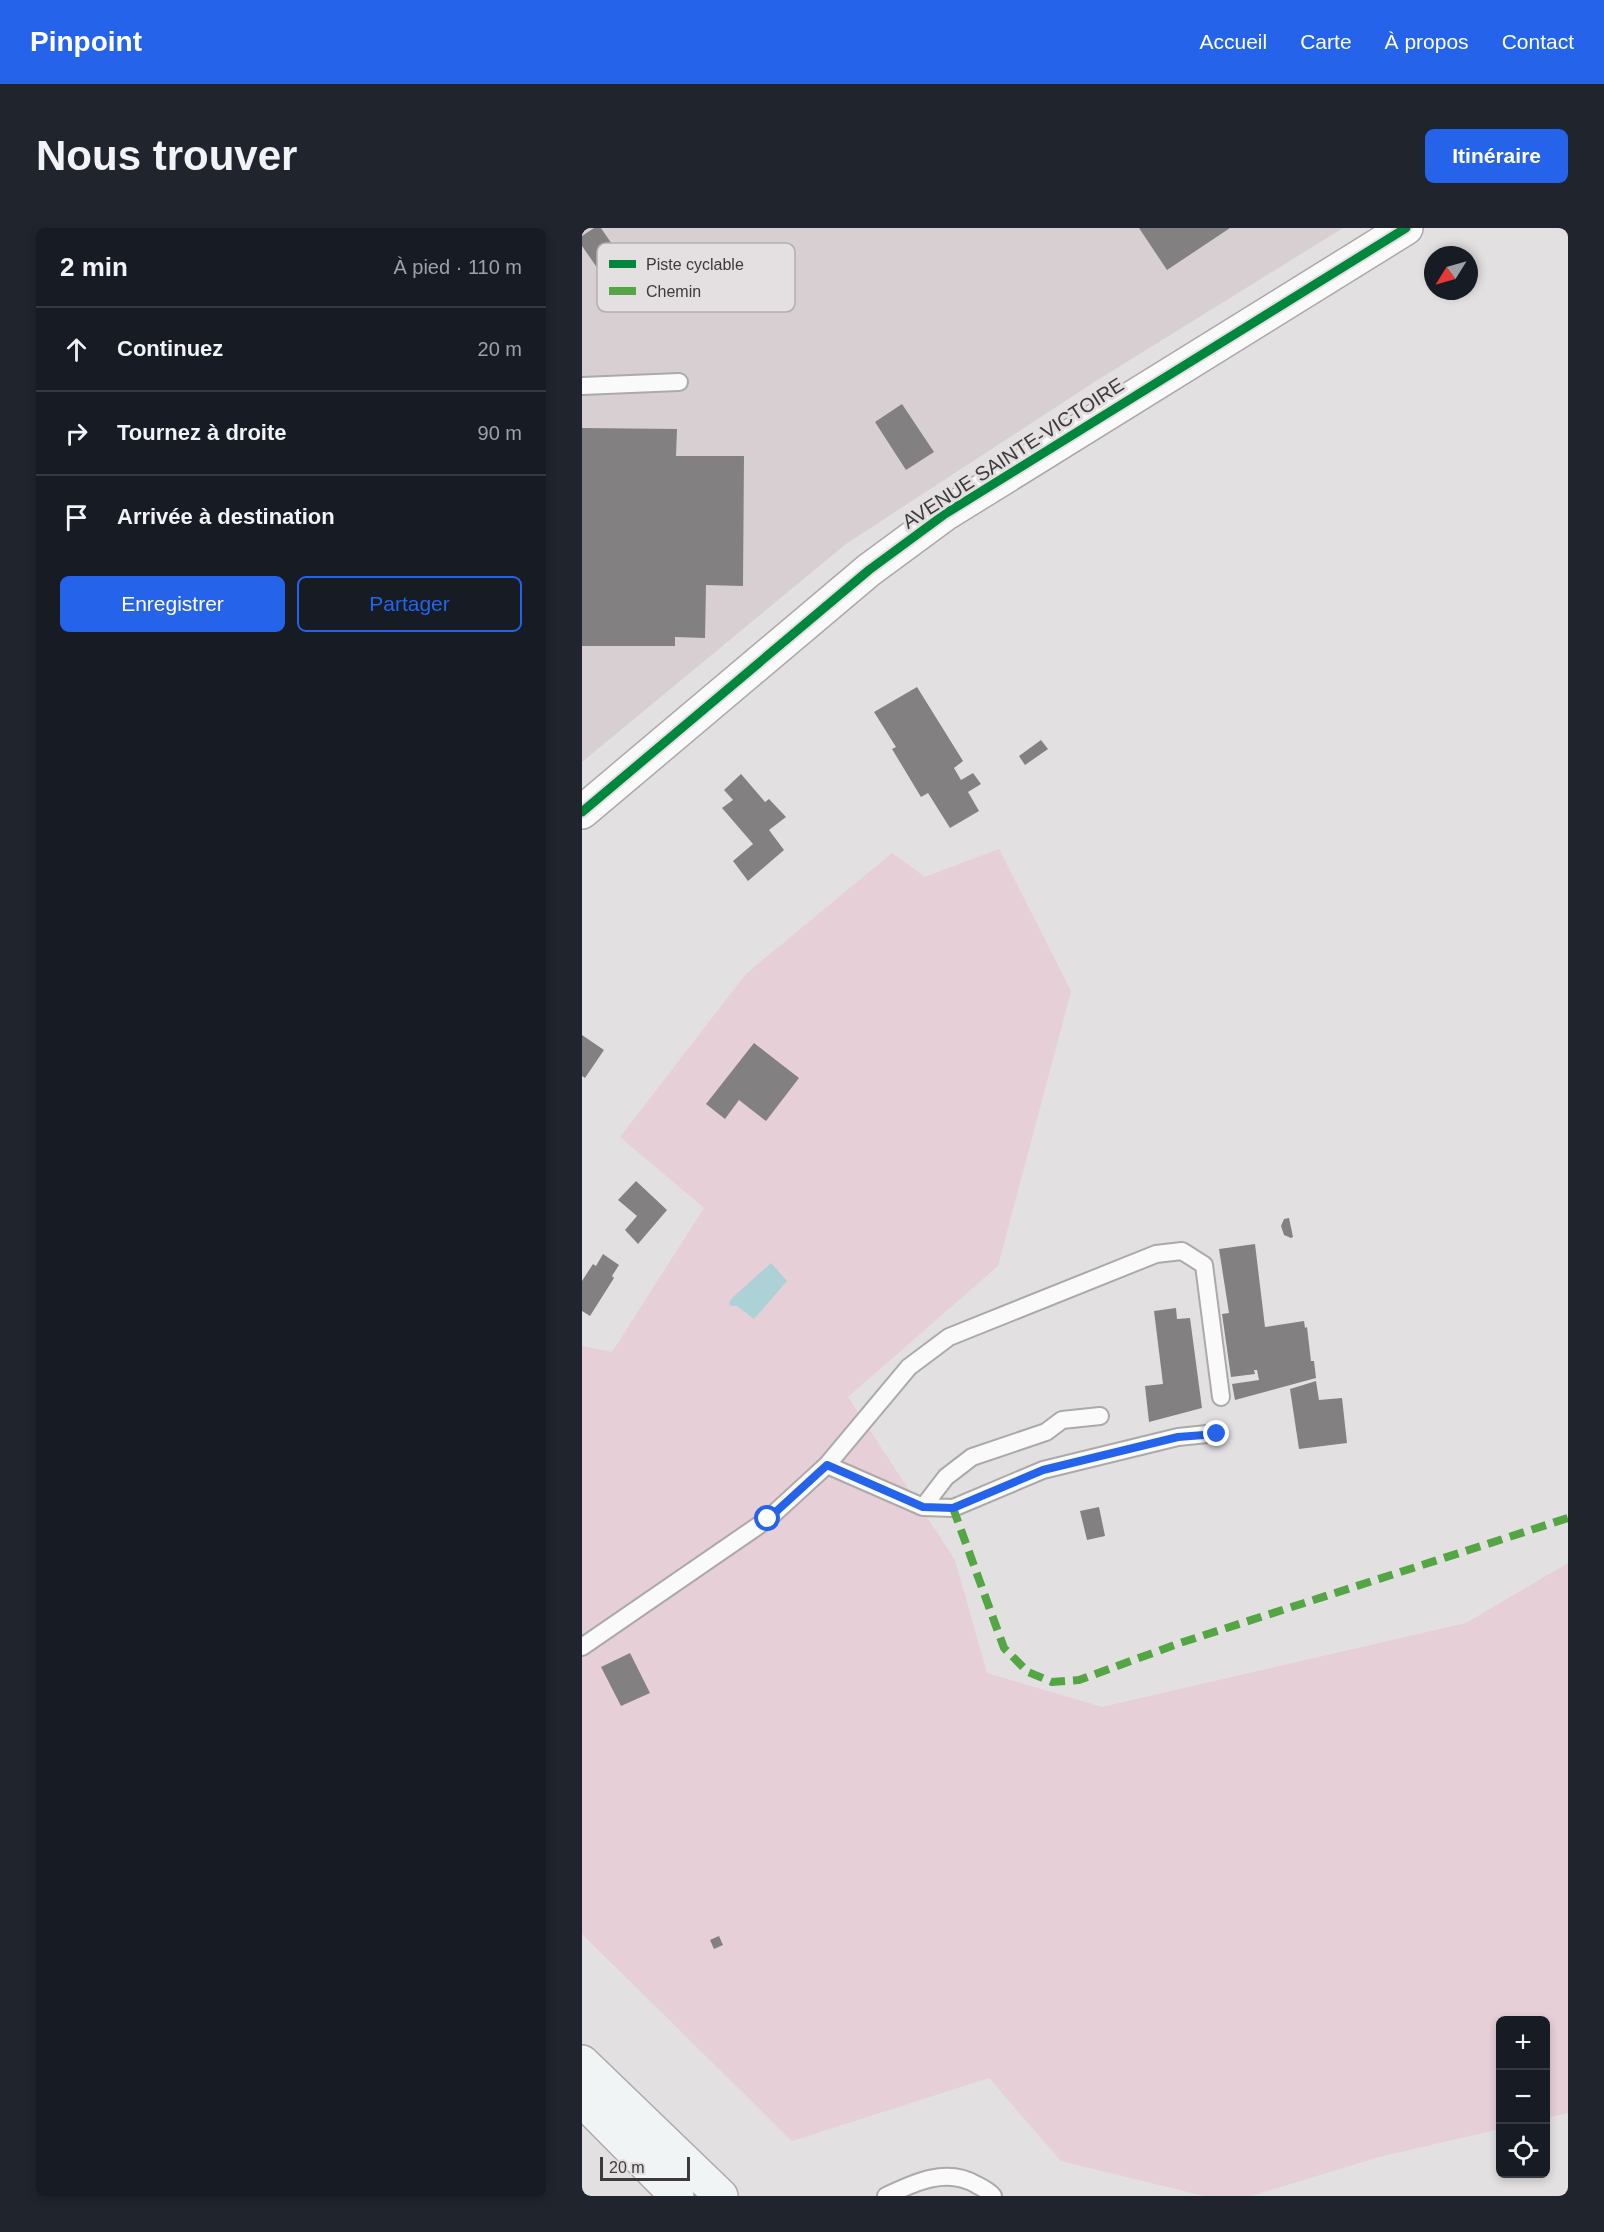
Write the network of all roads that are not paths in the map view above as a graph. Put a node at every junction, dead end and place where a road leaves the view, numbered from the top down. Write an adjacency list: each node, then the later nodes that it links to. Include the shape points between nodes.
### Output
1 (1406, 228): 4 (street, AVENUE SAINTE-VICTOIRE, via 945,514 869,570)
2 (680, 382): 3 (lane)
3 (582, 386)
4 (582, 812)
5 (1221, 1397): 8 (lane, via 1204,1265 1182,1251 1156,1254 949,1337 909,1366)
6 (1100, 1416): 9 (lane, via 1062,1420 1046,1432 972,1457 946,1477)
7 (1217, 1434): 9 (lane, via 1178,1437 1043,1470 953,1508)
8 (827, 1465): 9 (lane); 10 (lane, via 768,1519)
9 (923, 1507)
10 (582, 1647)
11 (582, 2061): 14 (main road)
12 (582, 2100): 13 (main road)
13 (678, 2196)
14 (721, 2196)
15 (886, 2196): 16 (lane, via 915,2182 938,2177 965,2178)
16 (993, 2196)

